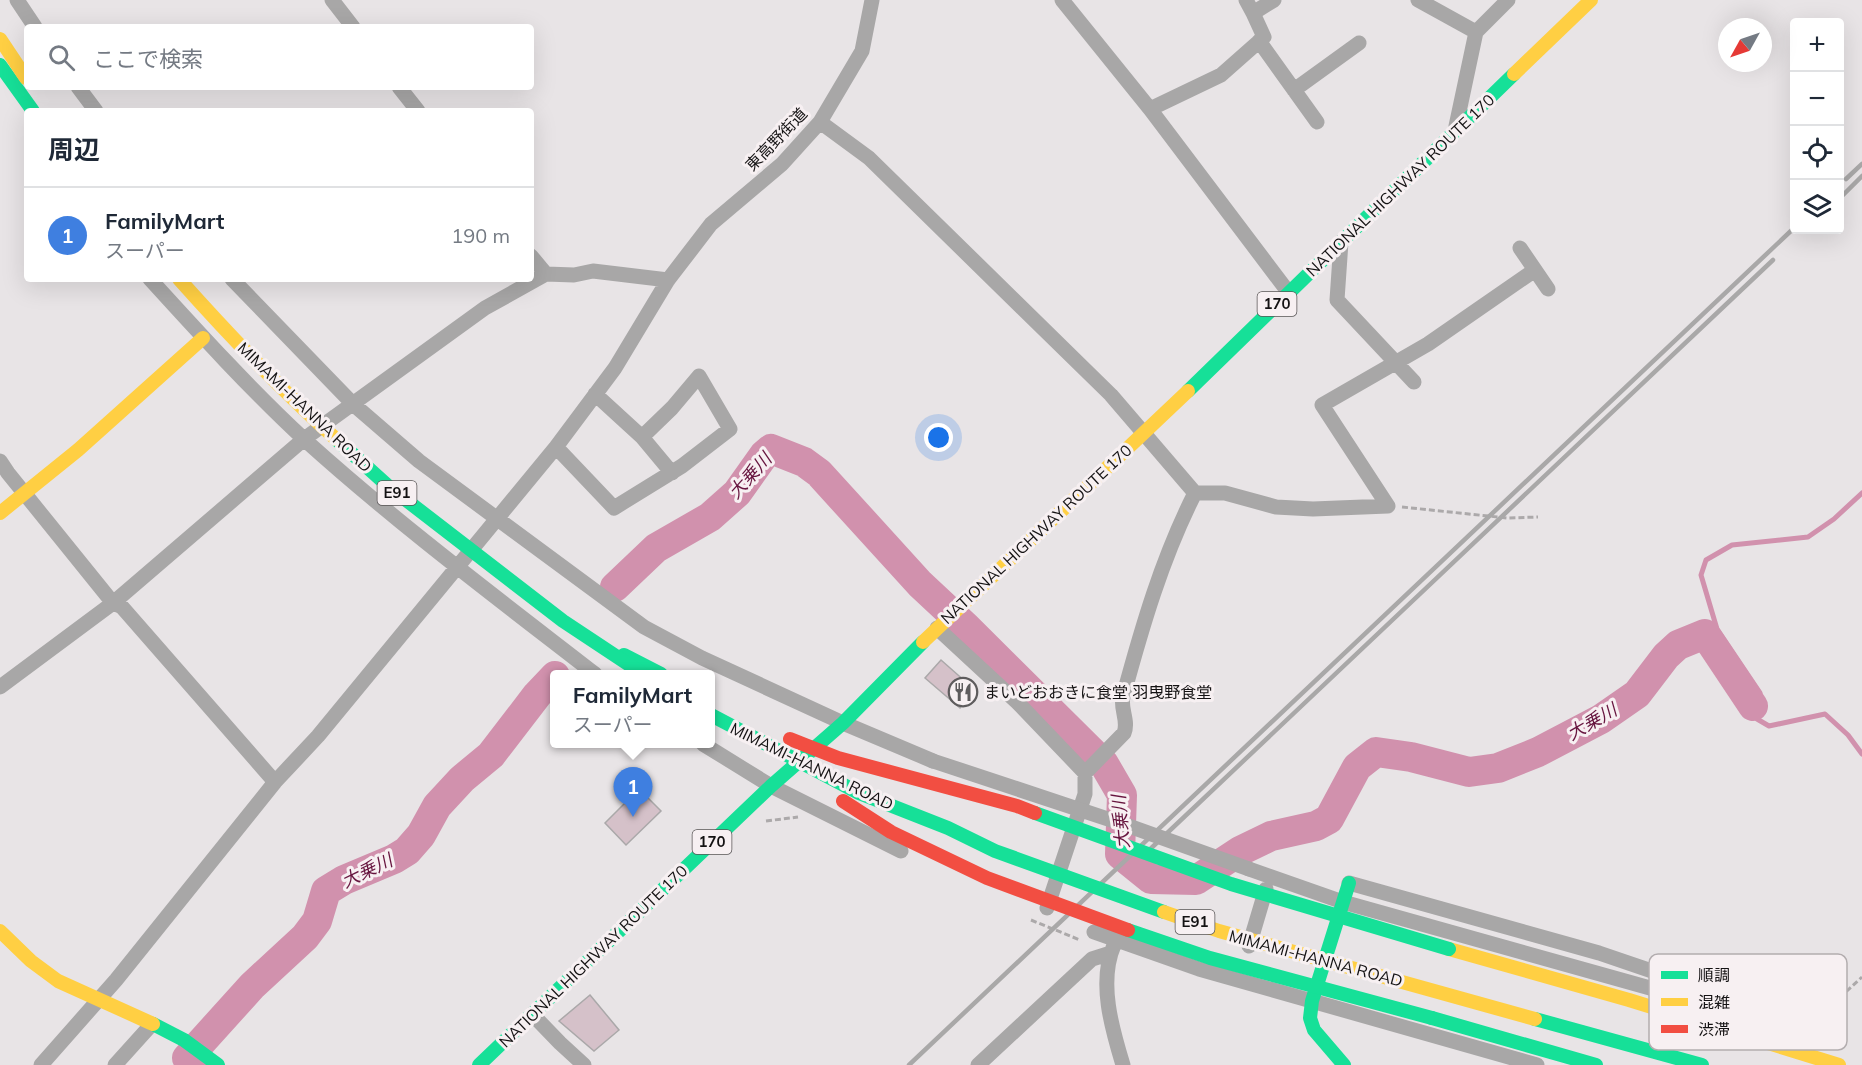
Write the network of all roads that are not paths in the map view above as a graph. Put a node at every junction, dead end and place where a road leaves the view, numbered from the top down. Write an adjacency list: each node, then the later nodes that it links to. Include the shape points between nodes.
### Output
1 (17, 0): 10 (street)
2 (332, 0): 11 (street)
3 (872, 0): 29 (street, 東高野街道, via 862,51)
4 (1062, 0): 27 (street)
5 (1274, 0): 9 (street)
6 (1508, 0): 12 (street)
7 (1591, 0): 31 (main road, NATIONAL HIGHWAY ROUTE 170 / 170)
8 (1428, 2): 12 (street)
9 (1249, 7): 14 (street, via 1264,37)
10 (33, 24)
11 (351, 24)
12 (1476, 32): 31 (street)
13 (0, 39): 17 (main road)
14 (1259, 41): 23 (street); 27 (street, via 1221,75)
15 (1359, 43): 23 (street)
16 (0, 64): 19 (main road)
17 (24, 75)
18 (0, 85): 28 (street)
19 (24, 89)
20 (25, 90): 24 (main road)
21 (80, 90): 25 (street)
22 (401, 90): 26 (street)
23 (1294, 90): 30 (street)
24 (38, 103)
25 (94, 108)
26 (416, 108)
27 (1150, 109): 45 (street)
28 (24, 120)
29 (820, 122): 37 (street, 東高野街道, via 782,164 711,224); 51 (street, via 869,158 1111,395)
30 (1317, 122)
31 (1455, 132): 32 (main road, NATIONAL HIGHWAY ROUTE 170 / 170)
32 (1341, 242): 45 (main road, NATIONAL HIGHWAY ROUTE 170 / 170); 47 (street, via 1337,300)
33 (1520, 248): 35 (street)
34 (534, 260): 36 (street)
35 (1535, 270): 44 (street); 47 (street, via 1428,344)
36 (546, 274): 37 (street, via 593,272); 38 (street)
37 (668, 280): 49 (street, 東高野街道)
38 (534, 281)
39 (153, 282): 46 (street)
40 (169, 282): 65 (main road, MIMAMI-HANNA ROAD / E91, via 282,404 383,497)
41 (182, 282): 63 (main road, MIMAMI-HANNA ROAD / E91, bridge, via 291,399 387,486)
42 (235, 282): 50 (street)
43 (532, 282): 50 (street, via 485,308)
44 (1548, 289)
45 (1288, 293): 51 (main road, NATIONAL HIGHWAY ROUTE 170 / 170)
46 (204, 338): 53 (street); 58 (main road)
47 (1395, 362): 48 (street); 57 (street, via 1322,405 1388,506 1276,507 1225,493)
48 (1414, 382)
49 (595, 394): 52 (street); 54 (street, 東高野街道)
50 (353, 404): 53 (street); 60 (street, via 419,461)
51 (1144, 433): 57 (street); 64 (main road, NATIONAL HIGHWAY ROUTE 170 / 170)
52 (642, 437): 56 (street); 56 (street, via 699,376 730,429)
53 (304, 439): 61 (street); 62 (street)
54 (556, 447): 56 (street, via 614,508); 60 (street, 東高野街道)
55 (0, 461): 58 (street)
56 (672, 473)
57 (1195, 493): 75 (street, via 1178,526 1148,609 1122,701 1127,726)
58 (25, 495): 59 (main road); 62 (street)
59 (0, 513)
60 (496, 519): 61 (street, 東高野街道); 72 (street, via 644,627)
61 (458, 566): 65 (street); 77 (street, 東高野街道, via 318,736)
62 (112, 603): 68 (street); 77 (street, via 122,607)
63 (563, 621): 66 (main road, MIMAMI-HANNA ROAD / E91, bridge); 67 (main road, bridge)
64 (941, 624): 72 (main road, NATIONAL HIGHWAY ROUTE 170 / 170); 75 (street, via 1018,703)
65 (599, 669)
66 (636, 670)
67 (652, 670)
68 (0, 687)
69 (715, 702): 71 (main road)
70 (715, 717): 107 (main road, MIMAMI-HANNA ROAD / E91, bridge, via 860,793 995,851 1111,894 1219,931)
71 (747, 719)
72 (843, 723): 79 (main road, NATIONAL HIGHWAY ROUTE 170 / 170); 80 (street, bridge, via 933,761)
73 (775, 732): 91 (main road, bridge, via 838,758 1017,806 1231,884)
74 (709, 748): 79 (street)
75 (1094, 763): 83 (street)
76 (772, 766): 78 (main road, MIMAMI-HANNA ROAD)
77 (275, 782): 89 (street, 東高野街道)
78 (803, 782)
79 (771, 786): 83 (street, via 876,840); 92 (main road, NATIONAL HIGHWAY ROUTE 170 / 170)
80 (1269, 877): 82 (street); 87 (street)
81 (1349, 883): 82 (main road); 86 (street)
82 (1343, 902): 88 (street); 90 (main road)
83 (1045, 914): 85 (street)
84 (0, 931): 89 (main road, via 24,956 66,985)
85 (1113, 946): 87 (street); 101 (street, via 1092,959); 102 (street, via 1107,971 1110,1022)
86 (1649, 970)
87 (1239, 981): 90 (street)
88 (1649, 988)
89 (98, 999): 93 (main road); 96 (street, 東高野街道)
90 (1312, 1001): 103 (main road, via 1310,1018 1314,1030); 104 (street)
91 (1649, 1006)
92 (532, 1014): 99 (main road, NATIONAL HIGHWAY ROUTE 170 / 170); 100 (street)
93 (152, 1024): 97 (street); 98 (main road, via 189,1043)
94 (1792, 1050): 95 (main road, bridge)
95 (1795, 1051): 108 (main road)
96 (41, 1065)
97 (116, 1065)
98 (218, 1065)
99 (479, 1065)
100 (584, 1065)
101 (978, 1065)
102 (1123, 1065)
103 (1344, 1065)
104 (1537, 1065)
105 (1596, 1065): 106 (main road, MIMAMI-HANNA ROAD / E91, bridge, via 1209,958 1089,916 987,878 891,832 838,798 1012,868 1216,941)
106 (1656, 1065)
107 (1702, 1065)
108 (1839, 1065)

